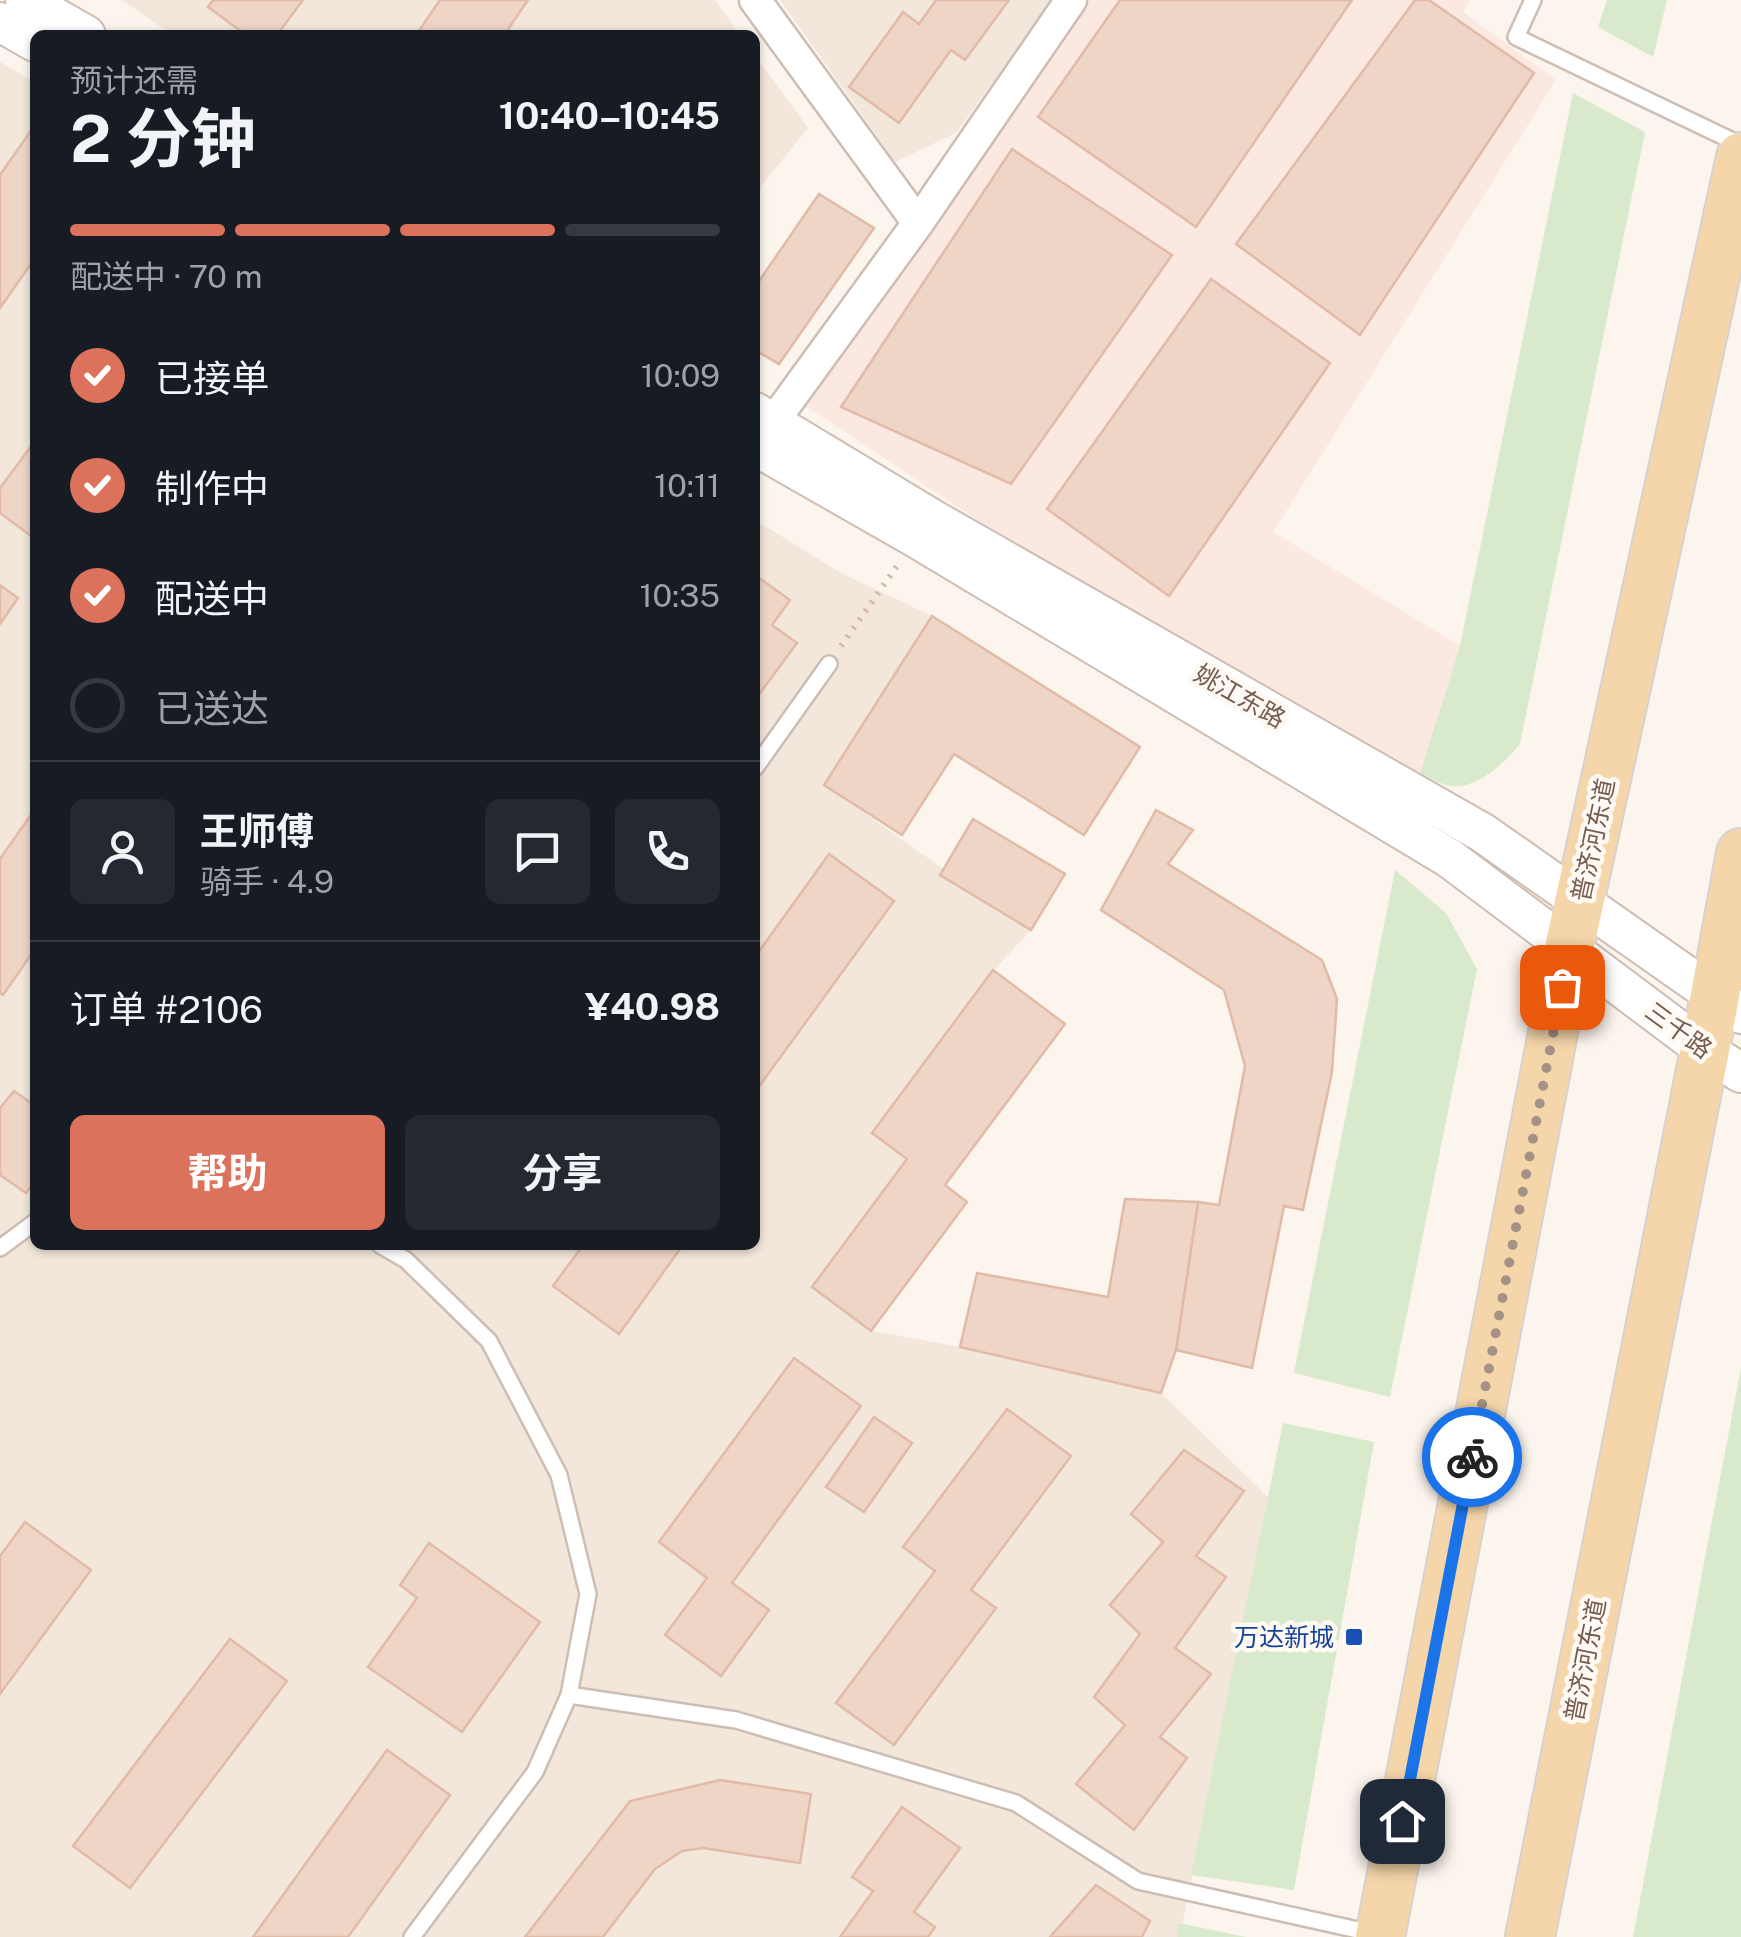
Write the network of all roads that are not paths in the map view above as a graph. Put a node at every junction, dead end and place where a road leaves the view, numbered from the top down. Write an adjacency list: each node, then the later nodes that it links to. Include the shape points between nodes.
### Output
1 (25, 0): 6 (street)
2 (755, 0): 10 (street)
3 (1071, 0): 10 (street)
4 (1533, 0): 8 (lane, via 1516,38)
5 (0, 22): 7 (street)
6 (77, 30)
7 (30, 39)
8 (1741, 145)
9 (1741, 158): 17 (main road, 普济河东道)
10 (918, 223): 11 (street)
11 (760, 431)
12 (760, 433): 17 (street, 姚江东路, via 986,550 1482,833)
13 (760, 433): 18 (street, 姚江东路, via 916,538 1449,858)
14 (829, 664): 15 (lane)
15 (760, 761)
16 (1741, 853): 19 (main road, 普济河东道)
17 (1580, 899): 18 (main road, 普济河东道); 19 (street, 姚江东路)
18 (1569, 949): 20 (street, 三千路); 27 (main road, 普济河东道)
19 (1727, 1005): 20 (main road, 普济河东道)
20 (1723, 1062): 29 (main road, 普济河东道)
21 (30, 1226): 22 (lane)
22 (0, 1248)
23 (389, 1250): 25 (lane)
24 (413, 1250): 25 (lane)
25 (406, 1260): 26 (lane, via 489,1341 559,1475 588,1594)
26 (569, 1695): 27 (lane, via 755,1725 1016,1803 1138,1881); 28 (lane, via 535,1772)
27 (1380, 1936)
28 (412, 1937)
29 (1530, 1937)

